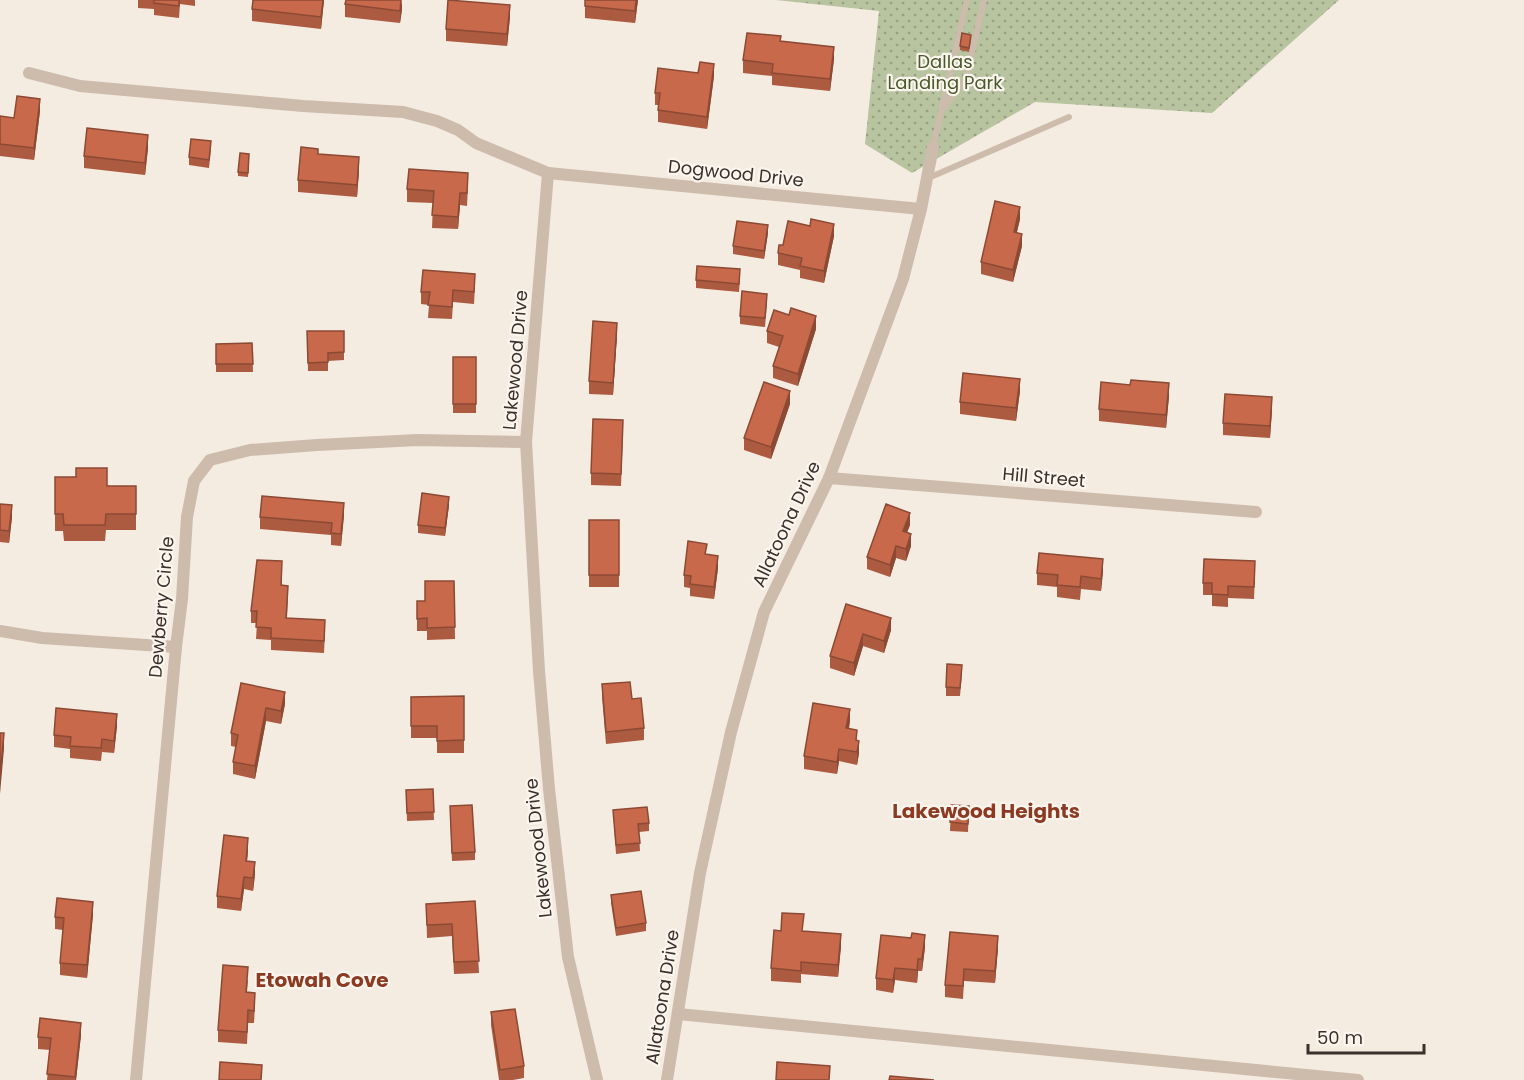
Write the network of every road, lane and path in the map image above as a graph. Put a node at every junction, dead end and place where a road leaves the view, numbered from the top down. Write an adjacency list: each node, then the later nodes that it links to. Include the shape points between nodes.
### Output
1 (967, 0): 4 (lane)
2 (984, 0): 4 (lane, Allatoona Drive, via 966,79)
3 (29, 73): 7 (street, via 80,86 403,112 437,121 476,143)
4 (941, 111): 6 (lane, Allatoona Drive)
5 (1070, 117): 8 (lane)
6 (933, 147): 8 (street, Allatoona Drive)
7 (548, 173): 9 (street, Dogwood Drive); 10 (street, Lakewood Drive)
8 (926, 179): 9 (street, Allatoona Drive)
9 (921, 209): 11 (street, Allatoona Drive, via 903,279)
10 (526, 442): 14 (street, Dewberry Circle, via 418,440 317,445 250,450 210,460 195,481 187,517); 17 (street, Lakewood Drive, via 549,789 568,957)
11 (829, 477): 12 (street, Hill Street); 15 (street, Allatoona Drive, via 764,612 731,732 700,873)
12 (1256, 513)
13 (0, 631): 14 (street, via 42,638)
14 (176, 647): 16 (street, Dewberry Circle)
15 (678, 1014): 18 (street, Allatoona Drive); 19 (street)
16 (136, 1080)
17 (597, 1080)
18 (667, 1080)
19 (1358, 1080)

